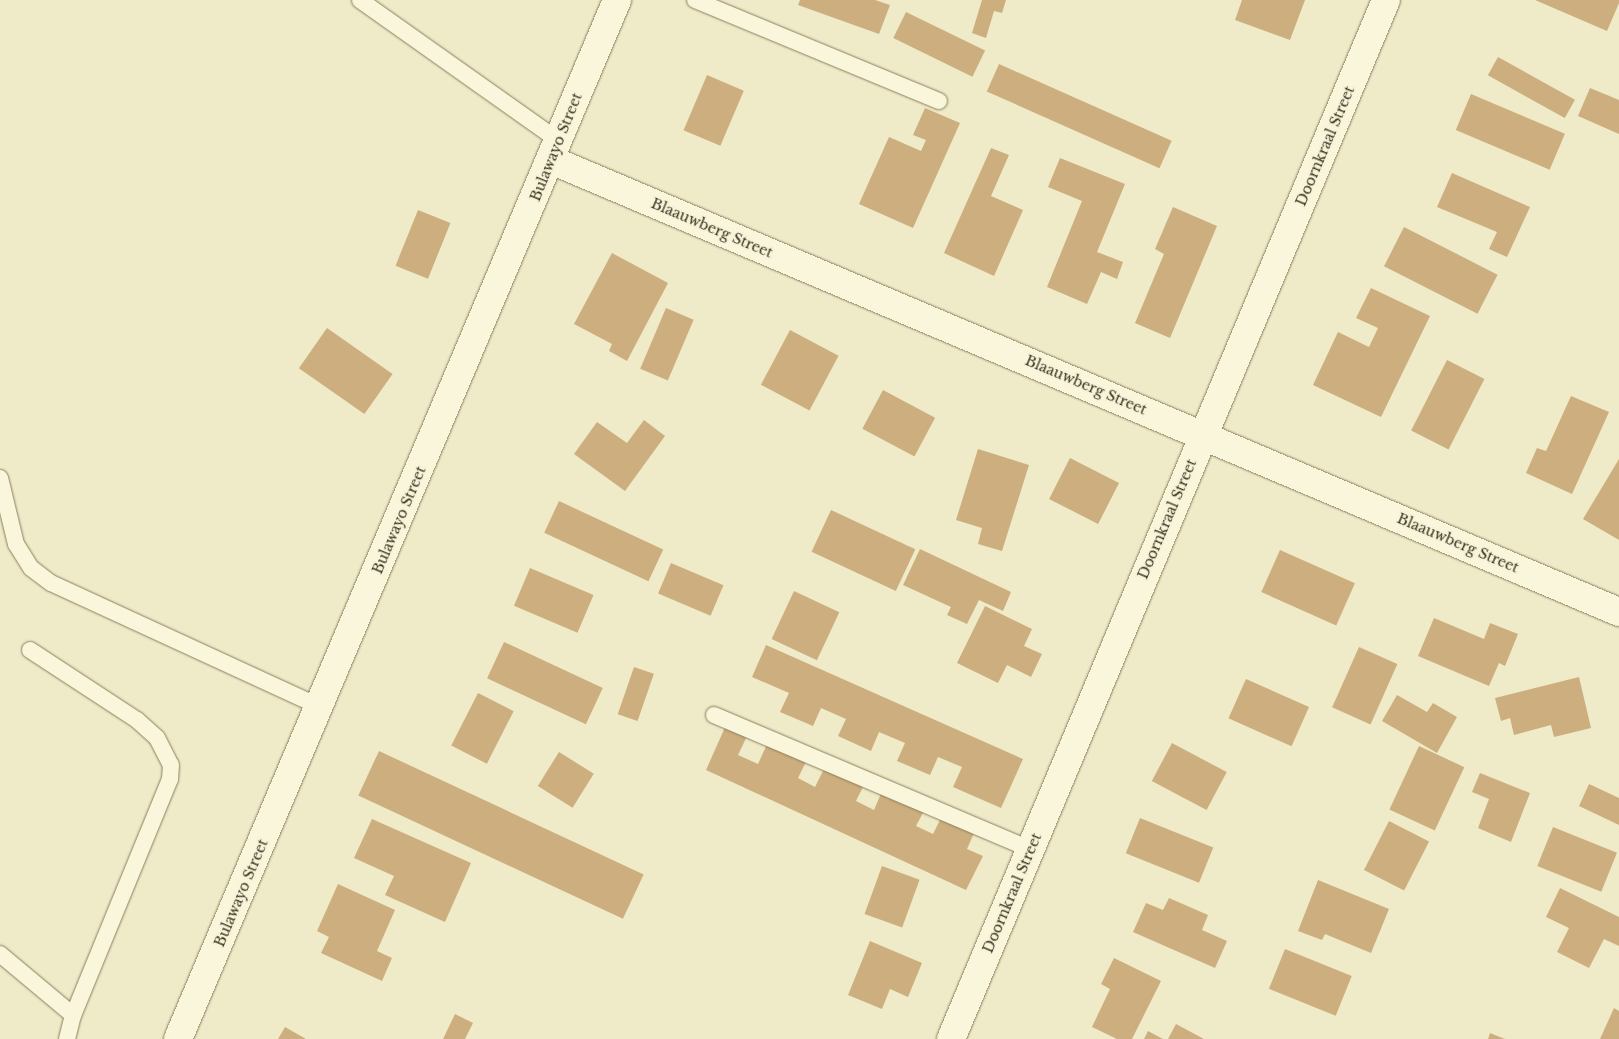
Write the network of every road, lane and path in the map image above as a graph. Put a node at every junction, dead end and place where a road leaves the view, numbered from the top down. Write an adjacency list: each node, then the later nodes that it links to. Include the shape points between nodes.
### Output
1 (360, 0): 6 (lane)
2 (617, 0): 6 (street, Bulawayo Street)
3 (695, 0): 5 (lane)
4 (1386, 0): 7 (street, Doornkraal Street)
5 (939, 101)
6 (555, 151): 7 (street, Blaauwberg Street); 11 (street, Bulawayo Street)
7 (1202, 434): 9 (street, Blaauwberg Street); 13 (street, Doornkraal Street)
8 (0, 478): 11 (lane, via 16,544 31,568 51,584)
9 (1619, 612)
10 (30, 650): 15 (lane, via 137,720 157,738 171,765 170,779)
11 (320, 707): 17 (street, Bulawayo Street)
12 (714, 715): 13 (lane)
13 (1030, 849): 18 (street, Doornkraal Street)
14 (0, 954): 15 (lane)
15 (73, 1016): 16 (lane)
16 (67, 1039)
17 (178, 1039)
18 (951, 1039)

